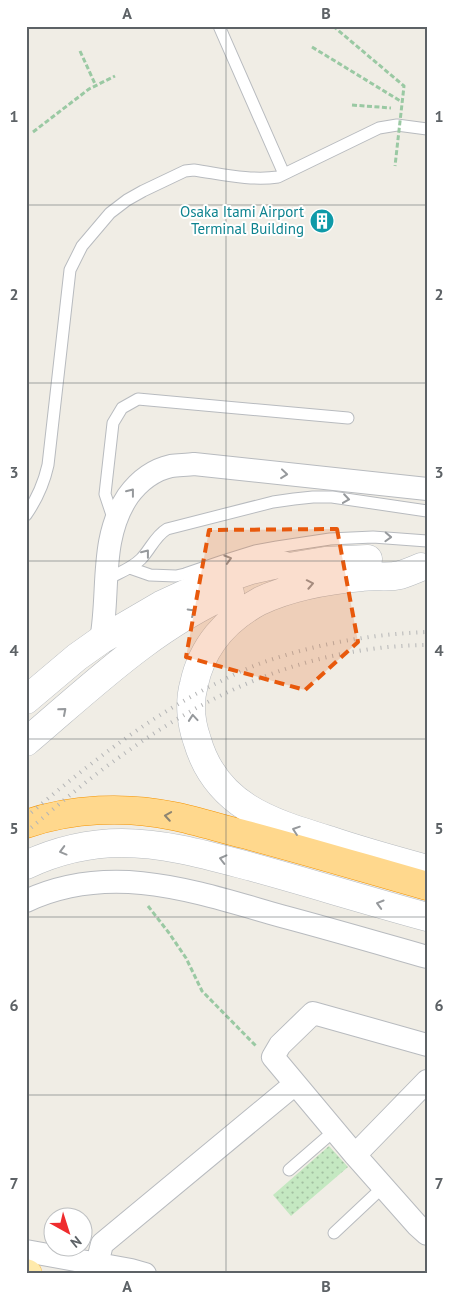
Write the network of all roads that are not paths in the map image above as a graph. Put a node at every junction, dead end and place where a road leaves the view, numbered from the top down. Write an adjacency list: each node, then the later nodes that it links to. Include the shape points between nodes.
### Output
1 (219, 26): 3 (lane)
2 (427, 129): 3 (lane, via 397,125 379,128)
3 (284, 174): 7 (lane, via 264,179 185,171 143,191 110,212 82,246 70,270 48,465 39,493)
4 (348, 418): 8 (lane, via 138,399 122,408 113,423 105,494)
5 (427, 489): 8 (street, one-way to 5, via 134,488 147,476 172,466 194,464)
6 (427, 511): 12 (lane, one-way to 6, via 167,530 273,502 332,497)
7 (26, 515)
8 (114, 522): 13 (street)
9 (427, 541): 12 (lane, one-way to 9, via 150,575 176,576 255,551 321,540 374,537)
10 (289, 567): 11 (street, via 373,559 402,560); 14 (street, via 278,564 265,566 198,588); 17 (street, one-way to 10, via 168,627 219,598 281,575)
11 (424, 567): 20 (street, one-way to 11, via 298,830 250,810 228,792 203,759 192,716 192,690 208,648 229,623 250,607 300,586 367,576 399,576)
12 (130, 568): 13 (lane)
13 (106, 580): 14 (street)
14 (101, 640): 15 (street); 16 (street, via 92,662)
15 (26, 700)
16 (26, 718)
17 (26, 742)
18 (26, 824): 21 (highway, one-way to 18, via 172,816 96,811 65,814)
19 (26, 865): 23 (street, one-way to 19, via 175,848 102,844 61,852)
20 (427, 869)
21 (427, 886)
22 (26, 900): 24 (street, via 83,883 153,884 193,891)
23 (427, 917)
24 (427, 957)
25 (427, 1045): 27 (street, via 314,1013 280,1045 273,1057)
26 (427, 1081): 29 (street)
27 (295, 1084): 28 (street); 35 (street, via 102,1244)
28 (334, 1131): 29 (street); 30 (lane)
29 (354, 1155): 31 (street)
30 (289, 1170)
31 (383, 1187): 32 (street); 33 (lane)
32 (424, 1225)
33 (334, 1233)
34 (26, 1251): 35 (street)
35 (97, 1264): 36 (street)
36 (145, 1274)

